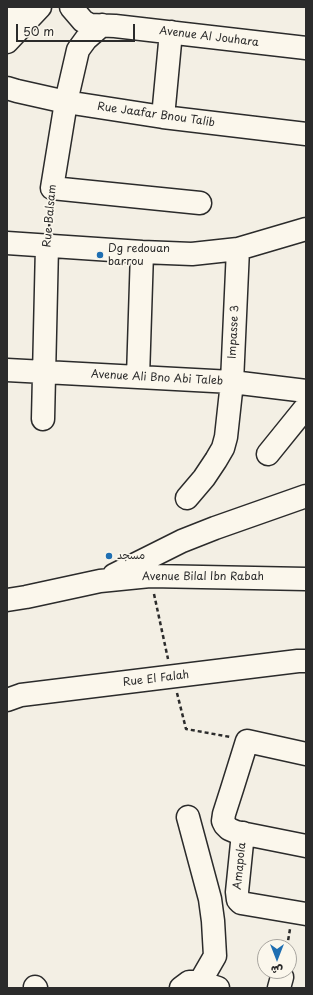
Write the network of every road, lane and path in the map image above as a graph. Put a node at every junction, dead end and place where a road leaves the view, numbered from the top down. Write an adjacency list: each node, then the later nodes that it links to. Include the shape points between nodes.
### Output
1 (72, 7): 3 (street, Avenue Al Jouhara, via 87,24)
2 (24, 14): 5 (street)
3 (102, 25): 4 (street, Avenue Al Jouhara); 8 (street, Rue Balsam, via 86,38 78,50)
4 (171, 32): 6 (street, Avenue Al Jouhara); 9 (street)
5 (7, 42)
6 (306, 48)
7 (7, 88): 8 (street, Rue Jaafar Bnou Talib)
8 (66, 102): 9 (street, Rue Jaafar Bnou Talib); 11 (street, Rue Balsam)
9 (163, 117): 10 (street, Rue Jaafar Bnou Talib)
10 (306, 134)
11 (52, 188): 12 (street); 15 (path, Rue Balsam)
12 (200, 203)
13 (306, 229): 16 (street)
14 (7, 243): 15 (street)
15 (47, 246): 17 (street); 19 (street, Rue Balsam)
16 (238, 249): 17 (street, via 192,254); 21 (street, Impasse 3)
17 (142, 252): 20 (street)
18 (7, 370): 19 (street, Avenue Ali Bno Abi Taleb)
19 (45, 373): 20 (street, Avenue Ali Bno Abi Taleb); 24 (street, Rue Balsam)
20 (138, 377): 21 (street, Avenue Ali Bno Abi Taleb)
21 (232, 382): 22 (street, Avenue Ali Bno Abi Taleb); 27 (street, Impasse 3, via 223,448 204,478)
22 (306, 391)
23 (306, 407): 25 (street)
24 (43, 419)
25 (268, 454)
26 (306, 496): 30 (street, via 208,530)
27 (187, 498)
28 (150, 576): 29 (street, Avenue Bilal Ibn Rabah); 30 (street, Avenue Bilal Ibn Rabah); 33 (path)
29 (306, 579)
30 (100, 581): 31 (street, Avenue Bilal Ibn Rabah)
31 (7, 600)
32 (306, 661): 33 (street, Rue El Falah)
33 (172, 677): 34 (street, Rue El Falah, via 21,695); 35 (path, via 186,729)
34 (7, 700)
35 (247, 741): 36 (street); 38 (street, via 223,821 229,829)
36 (306, 754)
37 (188, 817): 41 (street, via 210,899 213,921 215,956)
38 (243, 833): 39 (street); 40 (street, Amapola, via 238,900 241,903)
39 (306, 846)
40 (306, 914)
41 (200, 986)

